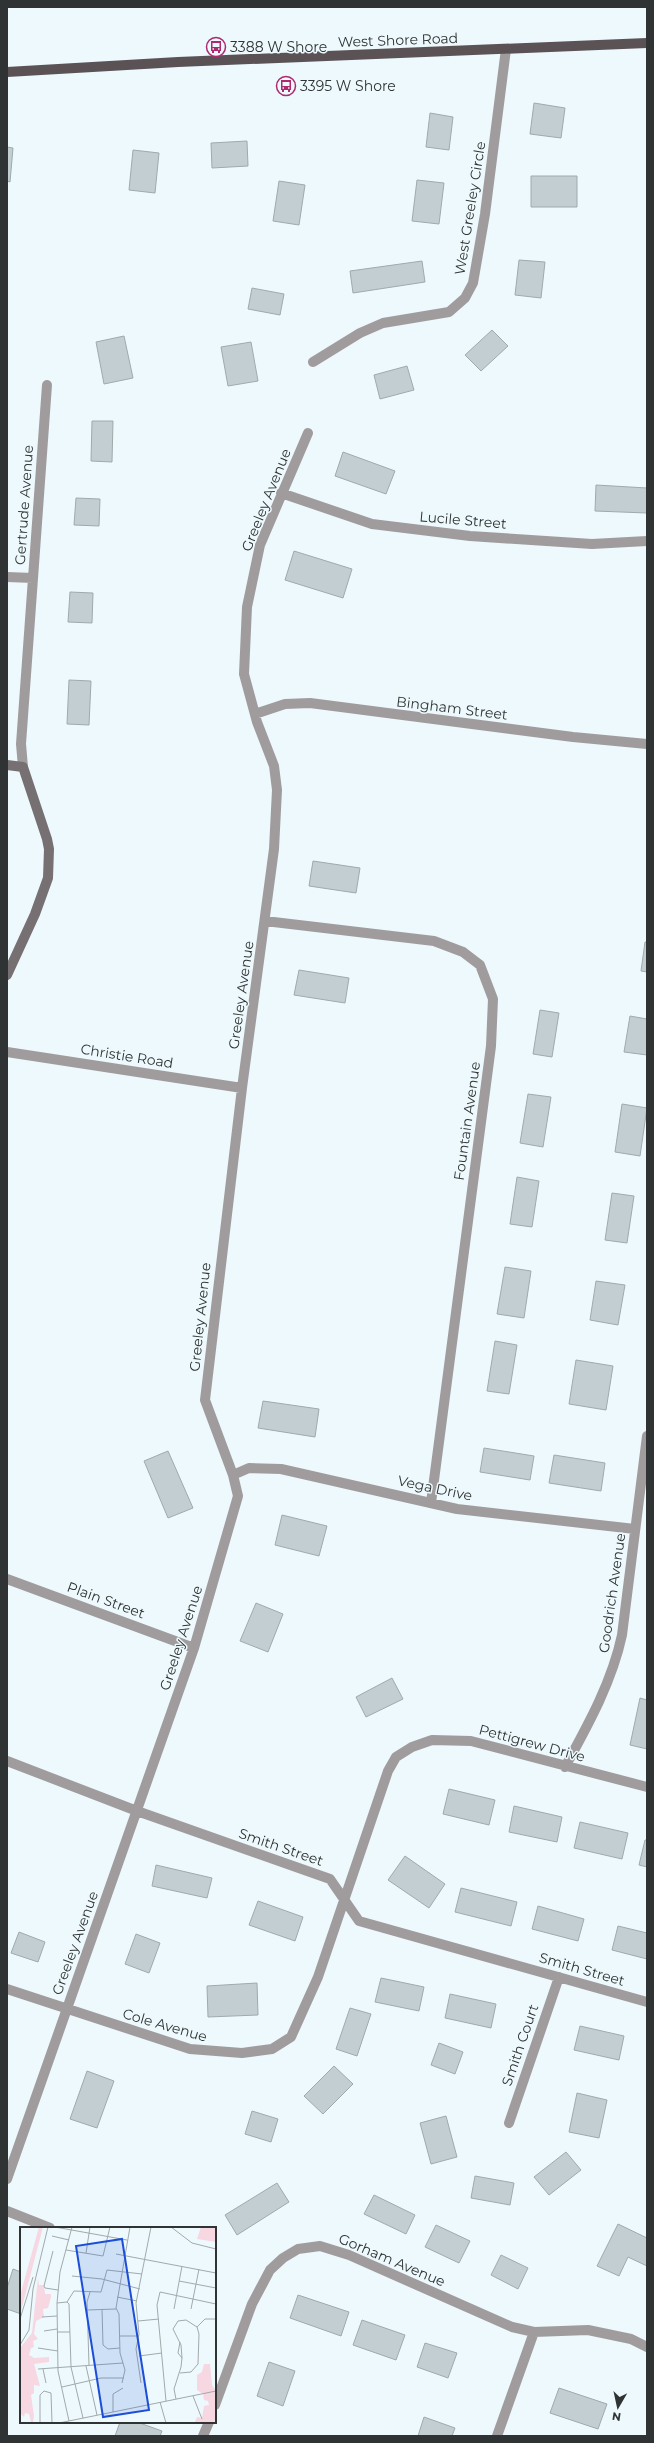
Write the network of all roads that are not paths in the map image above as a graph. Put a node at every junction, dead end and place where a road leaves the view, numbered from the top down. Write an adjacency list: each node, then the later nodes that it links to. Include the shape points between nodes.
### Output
1 (647, 43): 2 (main road, West Shore Road)
2 (506, 49): 3 (main road, West Shore Road, via 178,62); 4 (street, West Greeley Circle, via 486,214 473,283 465,298 449,312 383,324 360,333)
3 (7, 72)
4 (314, 362)
5 (47, 385): 10 (street, Gertrude Avenue)
6 (308, 433): 7 (street, Greeley Avenue)
7 (281, 493): 8 (street, Lucile Street, via 372,524 470,536 592,544); 11 (street, Greeley Avenue, via 260,545 247,607 244,674)
8 (647, 541)
9 (7, 577): 10 (street)
10 (33, 578): 14 (street, Gertrude Avenue, via 21,744)
11 (255, 714): 12 (street, Bingham Street, via 285,704 310,703); 15 (street, Greeley Avenue, via 274,766 277,790 274,849)
12 (647, 744)
13 (7, 765): 14 (street)
14 (23, 766): 16 (street, Gertrude Avenue, via 47,839 48,878 35,914)
15 (265, 921): 18 (street, Greeley Avenue); 21 (street, Fountain Avenue, via 434,941 463,952 480,965 493,999 491,1046)
16 (7, 975)
17 (7, 1052): 18 (street, Christie Road)
18 (242, 1088): 20 (street, Greeley Avenue, via 205,1400)
19 (647, 1436): 22 (street, Goodrich Avenue)
20 (233, 1474): 21 (street, Vega Drive, via 250,1468 281,1470); 24 (street, Greeley Avenue, via 238,1496)
21 (431, 1503): 22 (street, Vega Drive, via 457,1509)
22 (635, 1529): 26 (street, Goodrich Avenue, via 622,1635 615,1665 588,1726)
23 (7, 1579): 24 (street, Plain Street)
24 (194, 1648): 28 (street, Greeley Avenue)
25 (7, 1761): 28 (street, Smith Street)
26 (565, 1767): 27 (street, Pettigrew Drive); 29 (street, Pettigrew Drive, via 471,1741 432,1740 396,1756 388,1771)
27 (647, 1787)
28 (137, 1811): 29 (street, Smith Street, via 330,1879); 33 (street, Greeley Avenue)
29 (345, 1901): 30 (street, Smith Street, via 359,1921); 33 (street, Cole Avenue, via 301,2018 291,2037 272,2049 242,2053 190,2049)
30 (559, 1977): 32 (street, Smith Street); 34 (street, Smith Court)
31 (7, 1989): 33 (street, Cole Avenue)
32 (647, 2002)
33 (66, 2008): 35 (street, Greeley Avenue)
34 (509, 2123)
35 (7, 2179)
36 (7, 2211): 37 (street)
37 (47, 2227)
38 (534, 2332): 39 (street, Gorham Avenue, via 588,2330 631,2339); 40 (street, Gorham Avenue, via 512,2327 349,2255 320,2246 298,2249 270,2270 252,2304); 43 (street)
39 (647, 2347)
40 (216, 2402)
41 (209, 2423): 42 (street)
42 (203, 2436)
43 (497, 2436)

